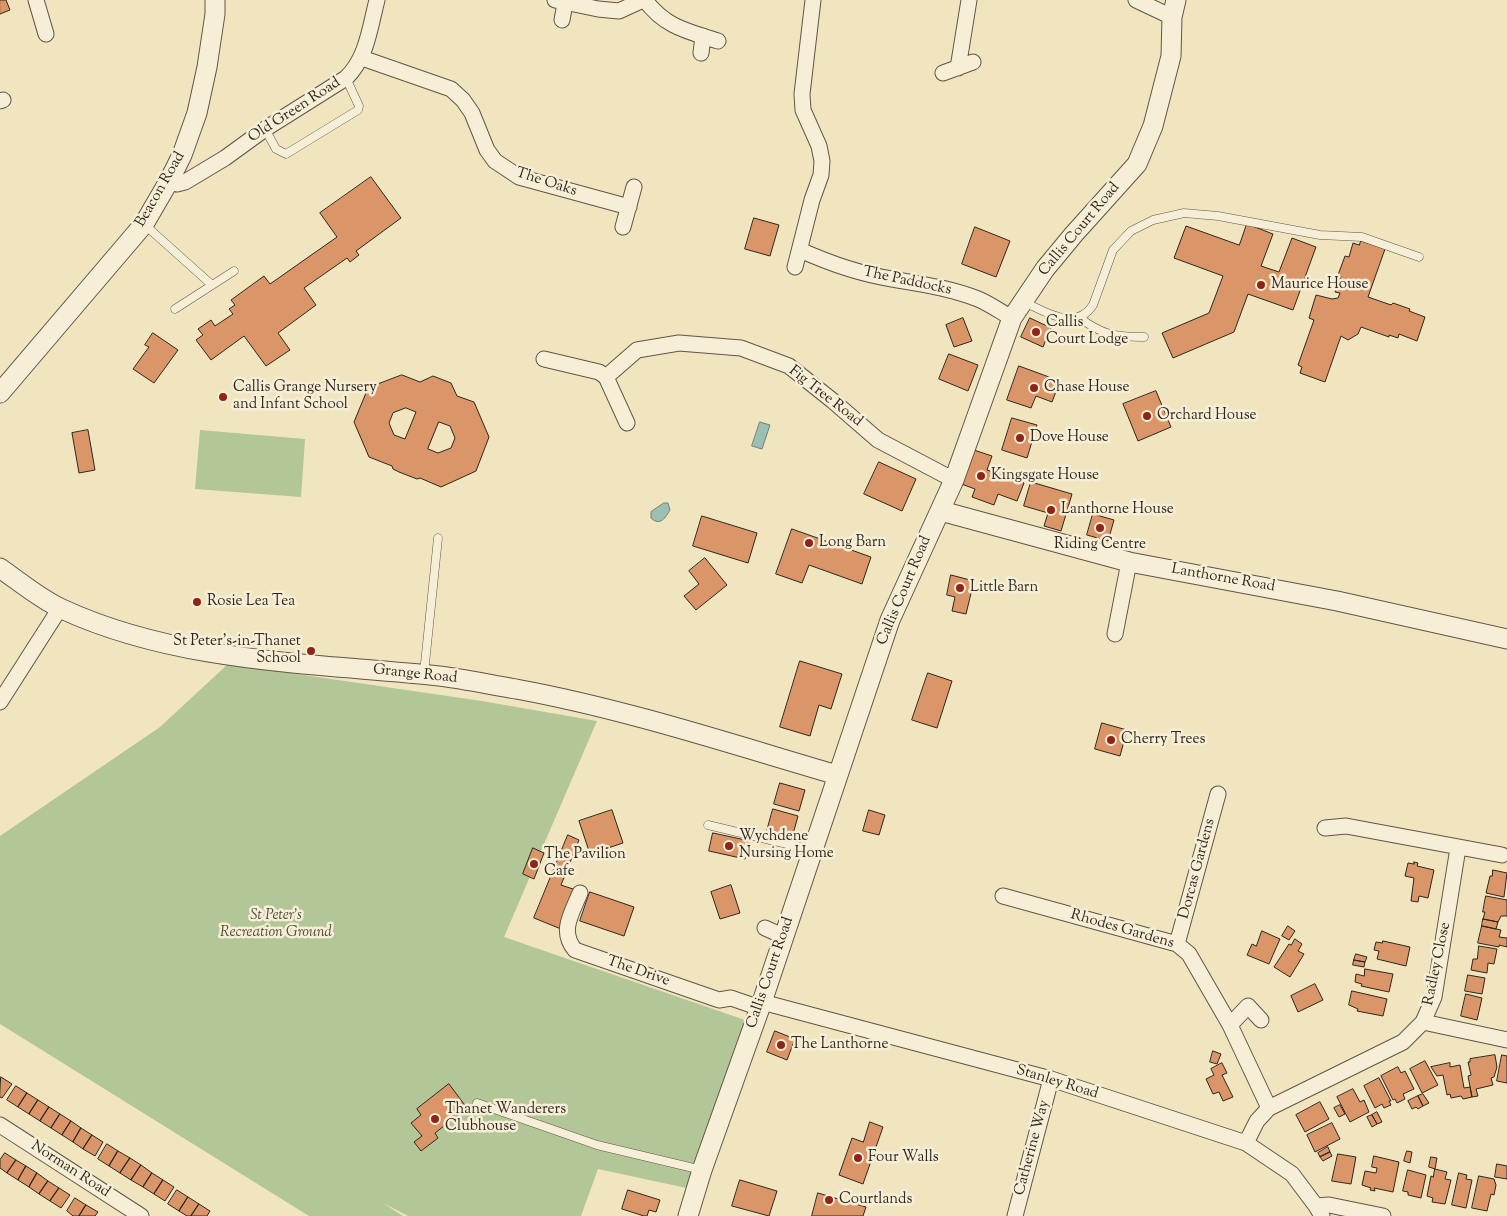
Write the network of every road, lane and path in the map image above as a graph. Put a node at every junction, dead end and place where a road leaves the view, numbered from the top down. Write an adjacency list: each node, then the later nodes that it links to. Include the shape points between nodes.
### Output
1 (36, 0): 11 (street)
2 (215, 0): 19 (street, Beacon Road, via 207,67 197,113)
3 (377, 0): 13 (street, Old Green Road)
4 (644, 0): 8 (street, via 619,10); 12 (street, via 668,23 711,38)
5 (813, 0): 24 (street, via 802,94 803,110 822,161)
6 (969, 0): 15 (street)
7 (1136, 0): 9 (street)
8 (560, 2): 10 (street)
9 (1174, 8): 29 (street, Callis Court Road, via 1171,56 1153,126 1137,164 1074,234)
10 (562, 20)
11 (46, 34)
12 (701, 52)
13 (362, 58): 17 (street, Old Green Road); 21 (street, The Oaks, via 451,89 472,113 487,150 519,177)
14 (973, 62): 15 (street)
15 (958, 68): 16 (street)
16 (943, 73)
17 (346, 78): 18 (street, Old Green Road); 18 (lane, via 358,110 286,154 276,148)
18 (265, 129): 19 (street, Old Green Road, via 185,182)
19 (169, 181): 22 (street, Beacon Road)
20 (634, 187): 21 (street)
21 (629, 207): 23 (street)
22 (144, 224): 28 (lane); 36 (street, Beacon Road)
23 (623, 227)
24 (800, 250): 26 (street); 32 (street, The Paddocks, via 862,273 957,292)
25 (1419, 256): 31 (lane, via 1362,237 1320,235 1184,213 1153,220 1131,231 1113,250 1093,305 1088,313)
26 (795, 267)
27 (234, 271): 28 (lane)
28 (212, 285): 30 (lane)
29 (1022, 301): 31 (lane, via 1054,316); 32 (street, Callis Court Road)
30 (175, 309)
31 (1079, 317): 33 (lane, via 1103,332)
32 (1012, 318): 38 (street, Callis Court Road)
33 (1144, 338)
34 (552, 365): 35 (street, via 599,372)
35 (606, 377): 37 (street); 38 (street, Fig Tree Road, via 637,350 679,343 741,348 789,366 878,440)
36 (0, 393)
37 (628, 423)
38 (954, 480): 39 (street, Callis Court Road)
39 (941, 511): 41 (street, Lanthorne Road); 48 (street, Callis Court Road, via 890,620)
40 (438, 538): 46 (lane)
41 (1129, 562): 44 (street); 45 (street, Lanthorne Road, via 1337,601)
42 (0, 568): 43 (street, Grange Road)
43 (60, 608): 46 (street, Grange Road, via 132,635 219,653); 47 (street)
44 (1115, 637)
45 (1507, 639)
46 (423, 675): 48 (street, Grange Road, via 606,708)
47 (0, 702)
48 (837, 775): 53 (street, Callis Court Road)
49 (1218, 794): 59 (street, Dorcas Gardens)
50 (708, 825): 53 (lane)
51 (1325, 828): 52 (street, via 1346,826)
52 (1458, 848): 54 (street); 62 (street, Radley Close, via 1434,996)
53 (812, 850): 58 (street, Callis Court Road)
54 (1502, 855)
55 (580, 892): 60 (street, The Drive, via 567,926 567,938 575,950 720,1000 731,998)
56 (1003, 896): 59 (street, Rhodes Gardens)
57 (765, 928): 58 (street)
58 (783, 936): 60 (street, Callis Court Road)
59 (1177, 944): 63 (street, Rhodes Gardens, via 1189,954)
60 (761, 1005): 65 (street, Stanley Road); 70 (street, Callis Court Road)
61 (1261, 1020): 63 (street, via 1248,1006)
62 (1423, 1022): 64 (street); 67 (street, Radley Close, via 1402,1042)
63 (1230, 1025): 67 (street, Rhodes Gardens)
64 (1507, 1040)
65 (1051, 1079): 69 (street, Stanley Road); 74 (street, Catherine Way)
66 (477, 1103): 70 (lane, via 597,1145)
67 (1269, 1108): 69 (street, via 1257,1121)
68 (0, 1125): 72 (street, Norman Road)
69 (1246, 1143): 71 (street, Stanley Road, via 1292,1174)
70 (702, 1170): 73 (street, Callis Court Road)
71 (1319, 1211): 75 (street, via 1329,1205)
72 (141, 1216)
73 (688, 1216)
74 (1014, 1216)
75 (1383, 1216)

